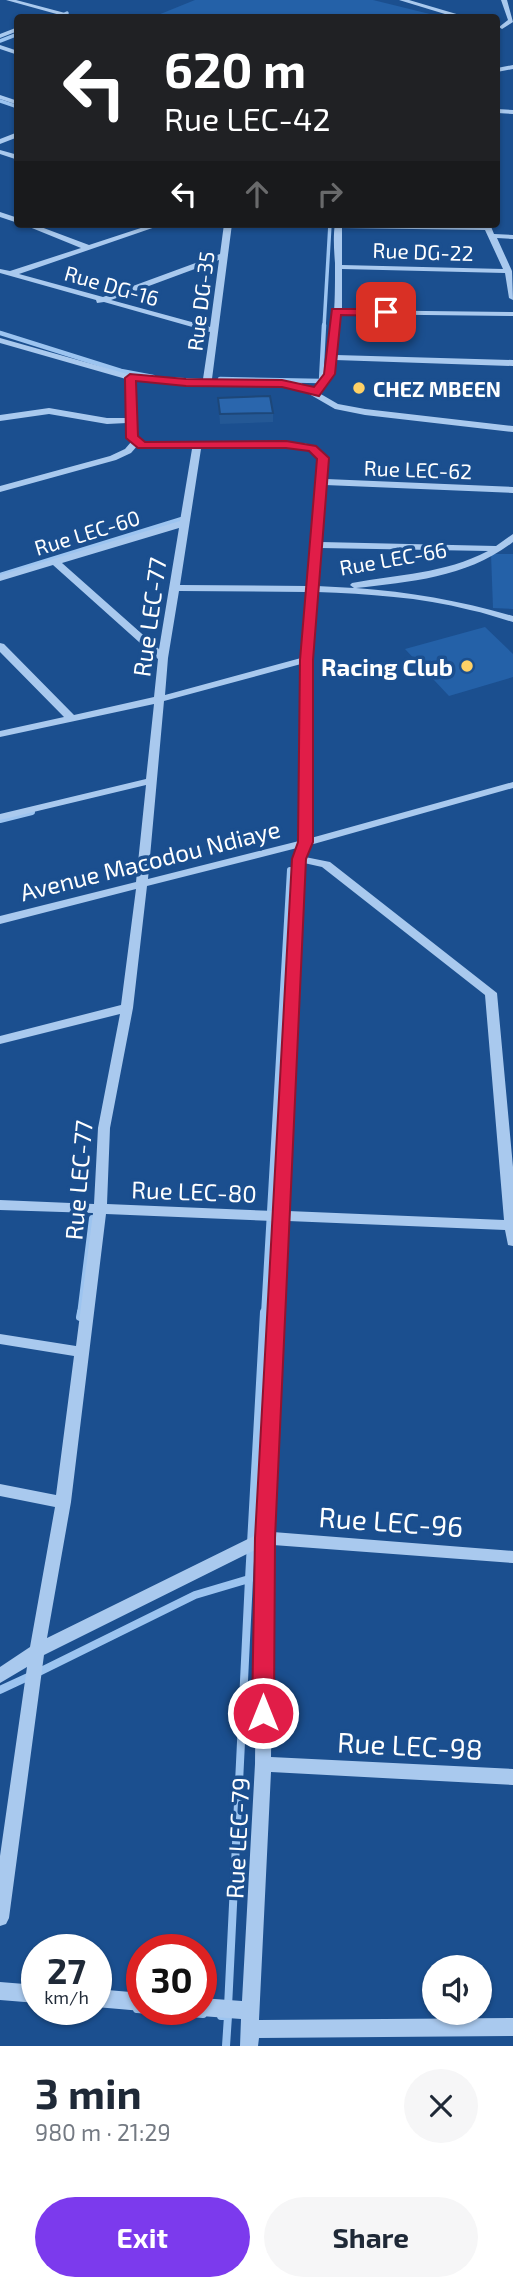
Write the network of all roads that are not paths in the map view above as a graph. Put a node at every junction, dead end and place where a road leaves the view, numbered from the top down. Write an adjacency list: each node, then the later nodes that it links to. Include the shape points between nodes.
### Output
1 (9, 0): 4 (street)
2 (402, 0): 7 (street)
3 (504, 0): 8 (street, via 511,20)
4 (61, 12): 5 (street); 6 (street)
5 (56, 14)
6 (68, 14)
7 (453, 14)
8 (506, 29)
9 (36, 228): 16 (street)
10 (148, 228): 16 (street)
11 (227, 228): 17 (street, Rue DG-35)
12 (337, 228): 18 (street)
13 (451, 228): 14 (street)
14 (489, 229): 15 (street); 19 (street)
15 (513, 237)
16 (89, 248): 20 (street)
17 (223, 256): 22 (street); 25 (street, Rue DG-35)
18 (338, 267): 19 (street, Rue DG-22); 23 (street)
19 (508, 271): 21 (street)
20 (3, 274): 22 (street, Rue DG-16)
21 (513, 299)
22 (100, 301): 25 (street, Rue DG-16)
23 (336, 312): 24 (street); 27 (street)
24 (513, 314)
25 (215, 331): 30 (street, Rue DG-35)
26 (0, 340): 29 (street)
27 (333, 357): 28 (street); 31 (street, via 325,383)
28 (513, 363)
29 (130, 378): 30 (street); 33 (street)
30 (208, 383): 31 (street, via 282,383)
31 (315, 393): 34 (street, via 335,406 365,412)
32 (0, 418): 33 (street, via 49,411 107,421)
33 (131, 420): 35 (street)
34 (513, 429)
35 (136, 442): 36 (street); 38 (street, via 113,458)
36 (197, 446): 37 (street, Rue LEC-79, via 312,448 323,458); 40 (street, Rue LEC-77)
37 (322, 482): 39 (street, Rue LEC-62); 42 (street, Rue LEC-79)
38 (0, 489)
39 (513, 490)
40 (185, 523): 44 (street, Rue LEC-60); 46 (street, Rue LEC-77)
41 (513, 537): 43 (street, Rue LEC-66)
42 (316, 545): 43 (street); 47 (street, Rue LEC-79)
43 (499, 548): 47 (street, Rue LEC-66, via 467,564 410,579)
44 (54, 561): 45 (street, Rue LEC-60); 50 (street)
45 (0, 578)
46 (176, 588): 47 (street); 50 (street, Rue LEC-77)
47 (313, 590): 48 (street, via 421,596); 51 (street, Rue LEC-79)
48 (513, 619)
49 (0, 646): 53 (street)
50 (163, 658): 52 (street, Rue LEC-77)
51 (306, 660): 52 (street); 58 (street, Rue LEC-79)
52 (161, 699): 53 (street); 55 (street, Rue LEC-77)
53 (72, 719): 54 (street)
54 (0, 734)
55 (150, 781): 57 (street); 60 (street, Rue LEC-77)
56 (513, 785): 58 (street, Avenue Macodou Ndiaye)
57 (0, 817)
58 (305, 842): 59 (street, Rue LEC-79); 60 (street, Avenue Macodou Ndiaye)
59 (299, 859): 66 (street, Rue LEC-79); 67 (street, via 326,864 491,993)
60 (142, 883): 61 (street, Avenue Macodou Ndiaye); 62 (street, Rue LEC-77)
61 (0, 920)
62 (127, 1007): 63 (street); 65 (street, Rue LEC-77, via 104,1128)
63 (0, 1040)
64 (0, 1205): 65 (street, Rue LEC-80)
65 (100, 1210): 66 (street, Rue LEC-80); 70 (street, Rue LEC-77)
66 (283, 1217): 67 (street, Rue LEC-80); 73 (street, Rue LEC-79)
67 (512, 1225): 68 (street)
68 (513, 1241)
69 (0, 1339): 70 (street)
70 (82, 1352): 72 (street, Rue LEC-77)
71 (0, 1490): 72 (street)
72 (63, 1502): 75 (street, Rue LEC-77)
73 (265, 1538): 74 (street, Rue LEC-96); 75 (street); 77 (street, Rue LEC-79)
74 (513, 1557)
75 (37, 1651): 76 (street); 79 (street, Rue LEC-77)
76 (3, 1673)
77 (263, 1764): 78 (street, Rue LEC-98); 83 (street, Rue LEC-79)
78 (513, 1777)
79 (0, 1918)
80 (0, 1991): 81 (street)
81 (21, 1993)
82 (217, 2014): 83 (street)
83 (250, 2028): 84 (street)
84 (513, 2028)

